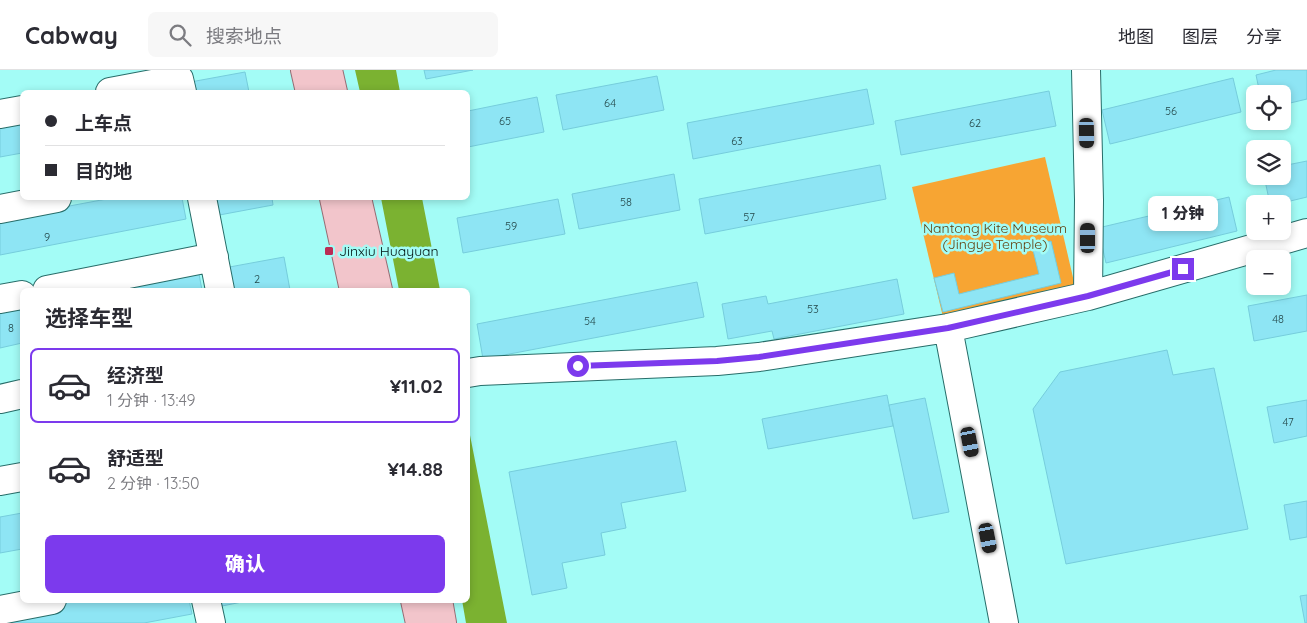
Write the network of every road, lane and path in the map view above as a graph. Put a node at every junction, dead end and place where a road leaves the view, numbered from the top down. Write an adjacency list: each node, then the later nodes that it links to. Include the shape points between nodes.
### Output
1 (305, 70): 6 (main road)
2 (328, 70): 7 (main road)
3 (1086, 70): 22 (street)
4 (121, 90): 5 (street, via 179,79)
5 (182, 90)
6 (310, 90)
7 (333, 90)
8 (20, 110): 9 (street)
9 (0, 114)
10 (47, 200): 14 (street)
11 (202, 200): 16 (street)
12 (334, 200): 19 (main road)
13 (357, 200): 20 (main road)
14 (0, 209)
15 (1307, 233): 22 (street)
16 (214, 257): 17 (street); 18 (street)
17 (57, 288)
18 (220, 288)
19 (354, 288)
20 (378, 288)
21 (20, 295): 23 (street)
22 (1088, 296): 24 (street)
23 (0, 299)
24 (948, 328): 25 (street, via 759,357); 36 (street)
25 (470, 373)
26 (20, 394): 27 (street)
27 (0, 398)
28 (36, 603): 32 (street)
29 (207, 603): 33 (street)
30 (416, 603): 34 (main road)
31 (439, 603): 35 (main road)
32 (0, 610)
33 (211, 623)
34 (420, 623)
35 (442, 623)
36 (1004, 623)

